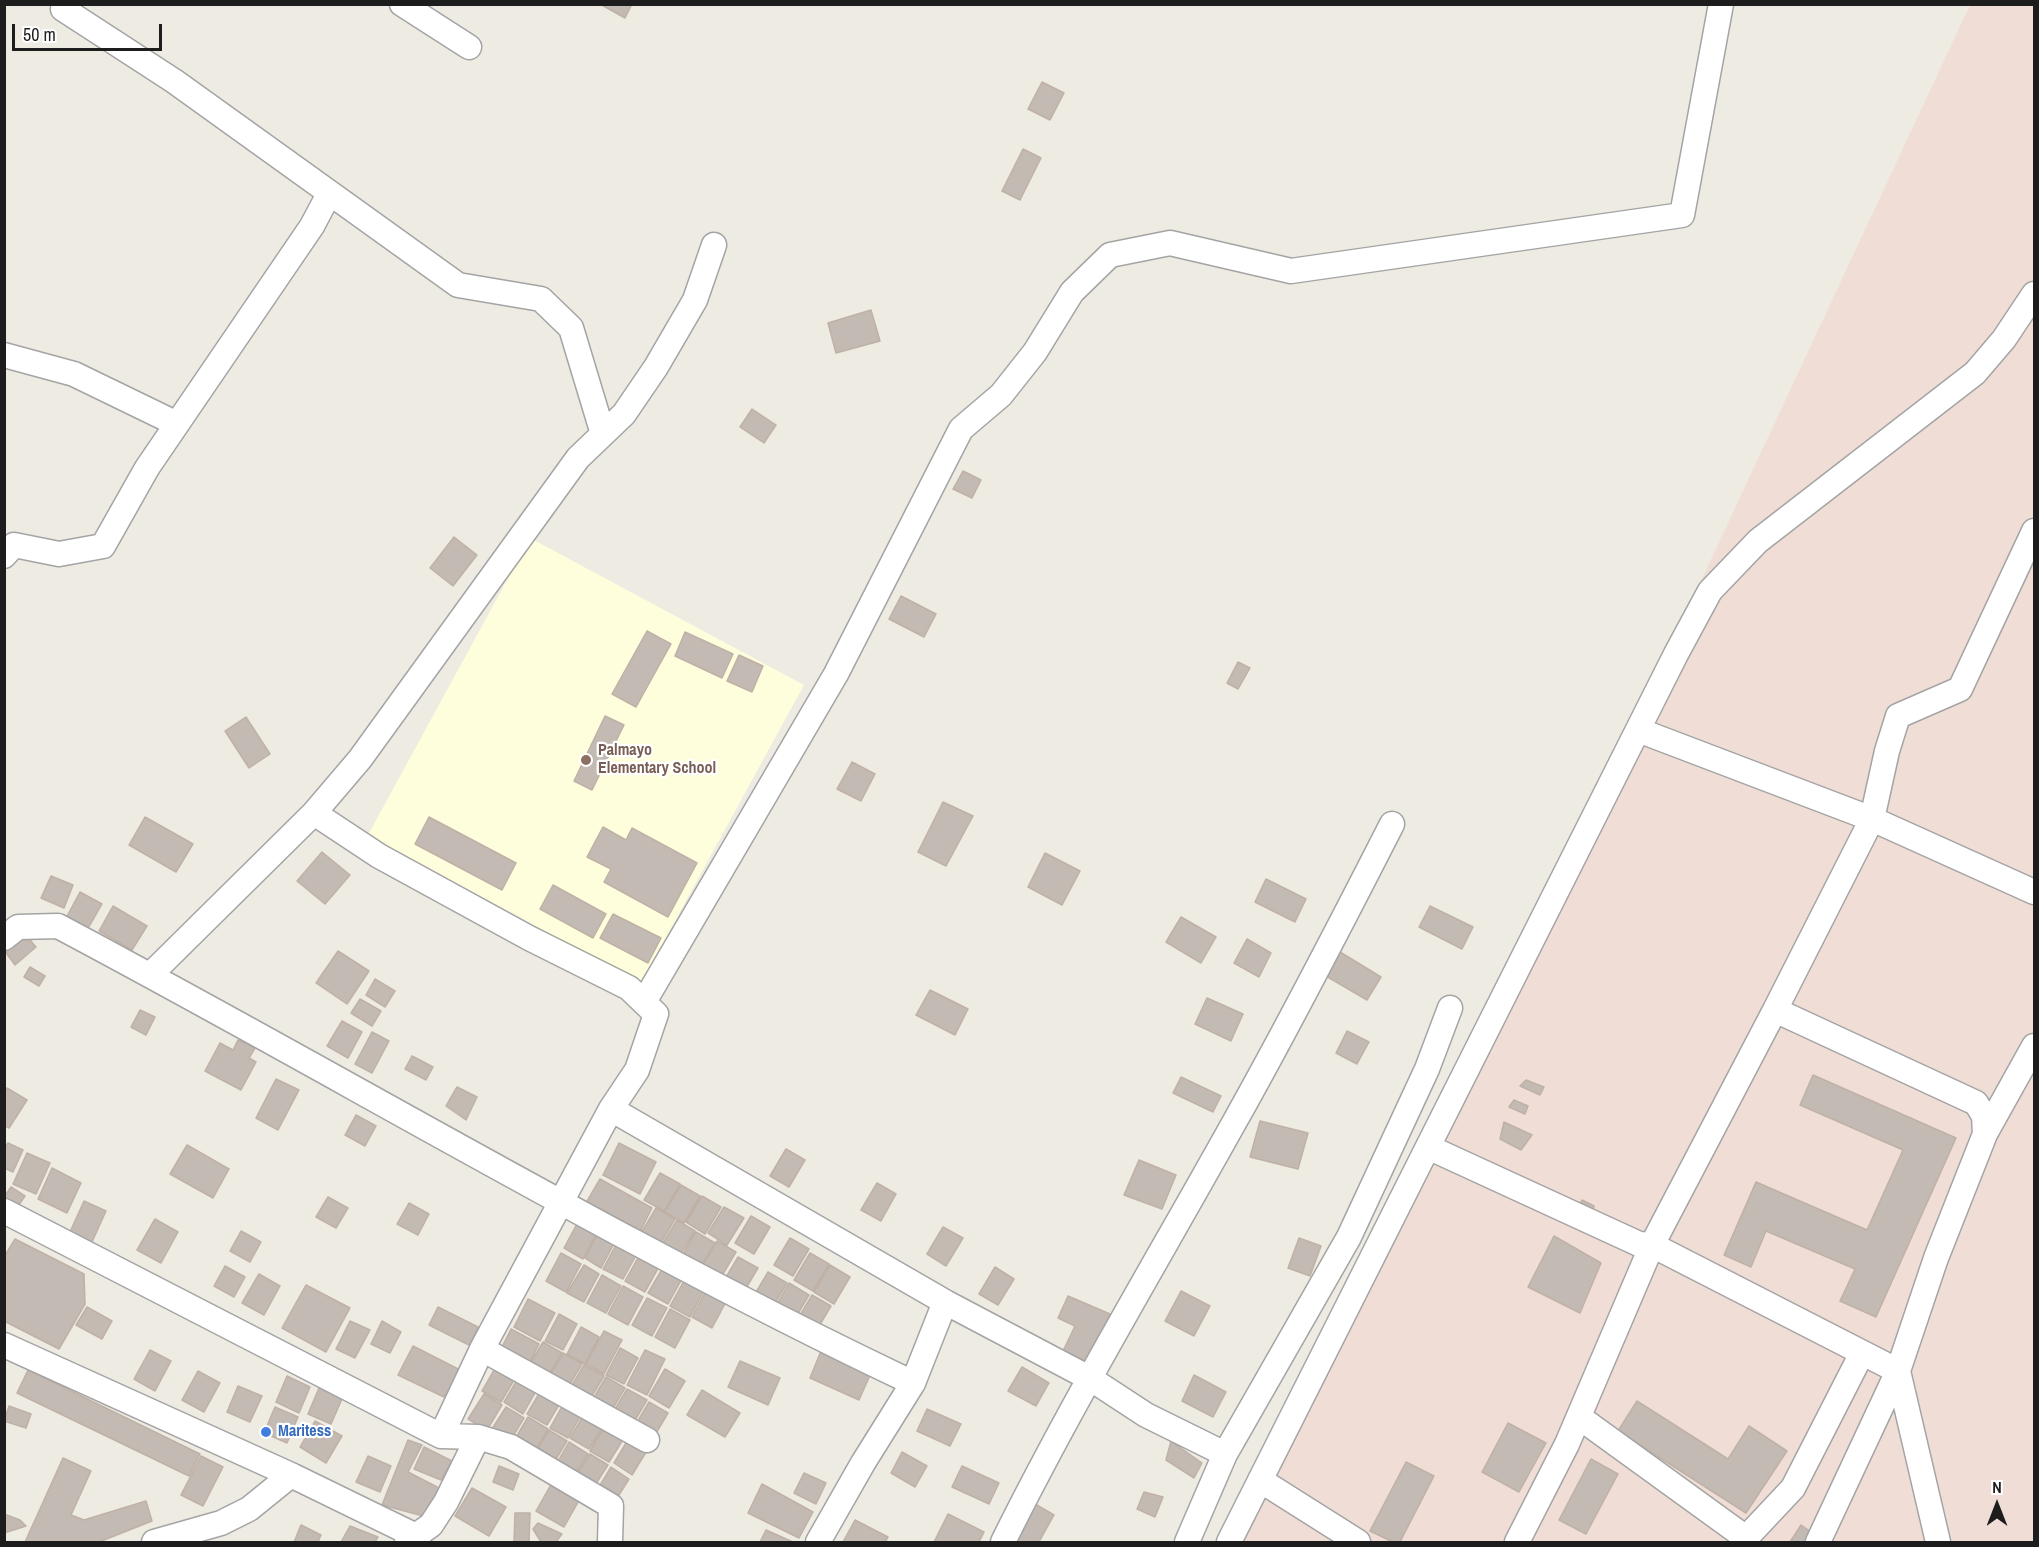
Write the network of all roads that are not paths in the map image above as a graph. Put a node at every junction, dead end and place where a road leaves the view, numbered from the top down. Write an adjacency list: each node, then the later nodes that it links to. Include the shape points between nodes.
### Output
1 (402, 4): 4 (street)
2 (1721, 4): 20 (street, via 1682,214 1291,271 1170,243 1110,255 1071,291 1035,352 1000,395 961,429 836,674)
3 (63, 9): 5 (street, via 174,81)
4 (469, 47)
5 (329, 194): 9 (street, via 312,226); 10 (street, via 458,285 541,299 571,328)
6 (714, 245): 10 (street, via 694,300 656,368 624,414)
7 (2034, 294): 13 (street, via 1975,373 1758,541 1710,591)
8 (4, 355): 9 (street, via 74,374)
9 (177, 424): 12 (street, via 103,546 58,554 14,545)
10 (603, 434): 14 (street, via 578,458 360,759)
11 (2034, 531): 15 (street, via 1960,689 1898,716)
12 (4, 556)
13 (1638, 730): 15 (street); 26 (street)
14 (314, 813): 19 (street); 20 (street, via 379,856 629,988)
15 (1872, 819): 17 (street); 22 (street)
16 (1392, 824): 35 (street, via 1289,1022)
17 (2034, 892)
18 (4, 938): 19 (street, via 18,927 58,926)
19 (150, 975): 27 (street)
20 (644, 1002): 24 (street, via 656,1014 638,1070)
21 (1450, 1008): 41 (street, via 1349,1237)
22 (1775, 1010): 25 (street, via 1976,1103 1983,1116); 29 (street)
23 (2034, 1046): 25 (street)
24 (611, 1109): 27 (street); 30 (street)
25 (1985, 1134): 34 (street, via 1936,1258)
26 (1428, 1148): 29 (street, via 1639,1244); 43 (street)
27 (561, 1202): 32 (street); 36 (street)
28 (4, 1211): 38 (street)
29 (1652, 1245): 33 (street); 37 (street)
30 (945, 1302): 35 (street); 36 (street)
31 (4, 1345): 42 (street)
32 (482, 1349): 38 (street); 40 (street)
33 (1862, 1353): 34 (street); 45 (street, via 1793,1488)
34 (1898, 1371): 54 (street); 55 (street)
35 (1090, 1379): 41 (street, via 1146,1415); 49 (street)
36 (913, 1383): 48 (street)
37 (1579, 1417): 45 (street); 53 (street)
38 (441, 1436): 39 (street)
39 (478, 1437): 44 (street, via 446,1502 431,1525); 47 (street, via 511,1447 611,1506)
40 (647, 1440)
41 (1225, 1454): 50 (street)
42 (291, 1475): 44 (street); 46 (street, via 249,1509 221,1523)
43 (1260, 1480): 51 (street); 52 (street)
44 (414, 1540)
45 (1746, 1540)
46 (154, 1542)
47 (610, 1542)
48 (818, 1542)
49 (1003, 1542)
50 (1187, 1542)
51 (1229, 1542)
52 (1358, 1542)
53 (1517, 1542)
54 (1818, 1542)
55 (1938, 1542)

